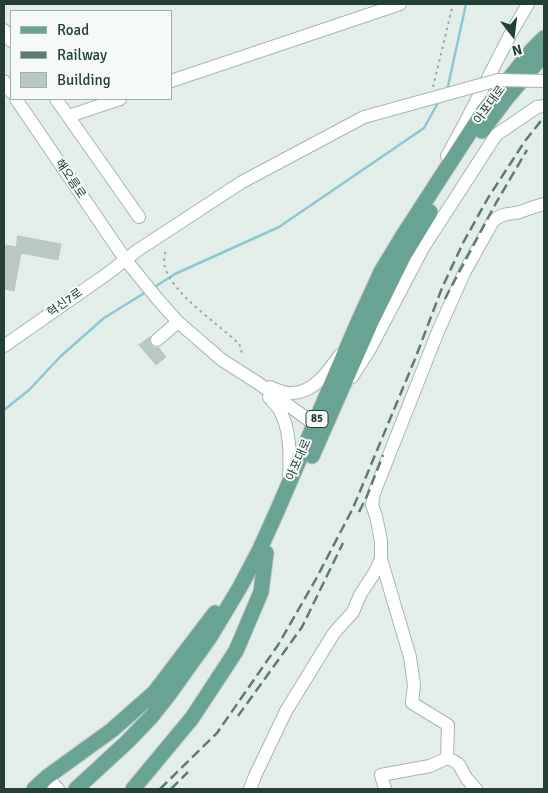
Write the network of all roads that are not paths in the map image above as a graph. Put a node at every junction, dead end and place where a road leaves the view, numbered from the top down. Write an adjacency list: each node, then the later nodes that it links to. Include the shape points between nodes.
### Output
1 (400, 4): 5 (street)
2 (528, 4): 14 (street)
3 (544, 38): 14 (main road, 아포대로 / 85, via 483,112)
4 (544, 54): 21 (main road, 아포대로 / 85, via 475,141 404,255)
5 (172, 81)
6 (544, 81): 15 (street, 혁신7로, bridge, via 498,80 364,118 242,182)
7 (17, 100): 15 (street, 해오름로)
8 (57, 100): 11 (street)
9 (117, 100): 11 (street)
10 (544, 106): 21 (street, via 537,107 496,136 423,248 370,350)
11 (69, 116): 13 (street)
12 (544, 204): 25 (street, via 506,214 493,221 465,271 374,493 372,505 381,540)
13 (139, 217)
14 (404, 234): 18 (main road, 아포대로 / 85, via 381,272)
15 (125, 259): 16 (street, 해오름로); 19 (street, 혁신7로)
16 (178, 322): 17 (street); 20 (street, 해오름로, via 222,360)
17 (157, 340)
18 (350, 342): 20 (street, via 324,376 310,388 291,393); 22 (main road, 아포대로 / 85)
19 (4, 346)
20 (258, 383): 22 (street); 23 (street, via 280,410 284,421 290,454)
21 (337, 400): 22 (main road, 아포대로 / 85)
22 (319, 428): 23 (main road, 아포대로 / 85); 24 (main road, 아포대로 / 85)
23 (288, 485): 24 (main road, 아포대로 / 85)
24 (262, 552): 27 (main road, via 247,565 212,618 154,693 112,730); 30 (main road, 아포대로 / 85, via 210,637 170,693 127,742); 31 (main road, 아포대로 / 85, via 242,601 193,678 150,732); 32 (main road, via 261,592 236,651 192,718)
25 (381, 559): 26 (street, via 410,657 414,685 412,703 448,725); 33 (street, via 353,612 334,633 286,711)
26 (447, 758): 34 (street, via 430,766 381,775); 35 (street, via 458,762)
27 (47, 777): 28 (main road); 29 (street)
28 (34, 789)
29 (58, 789)
30 (76, 789)
31 (90, 789)
32 (133, 789)
33 (250, 789)
34 (384, 789)
35 (476, 789)

